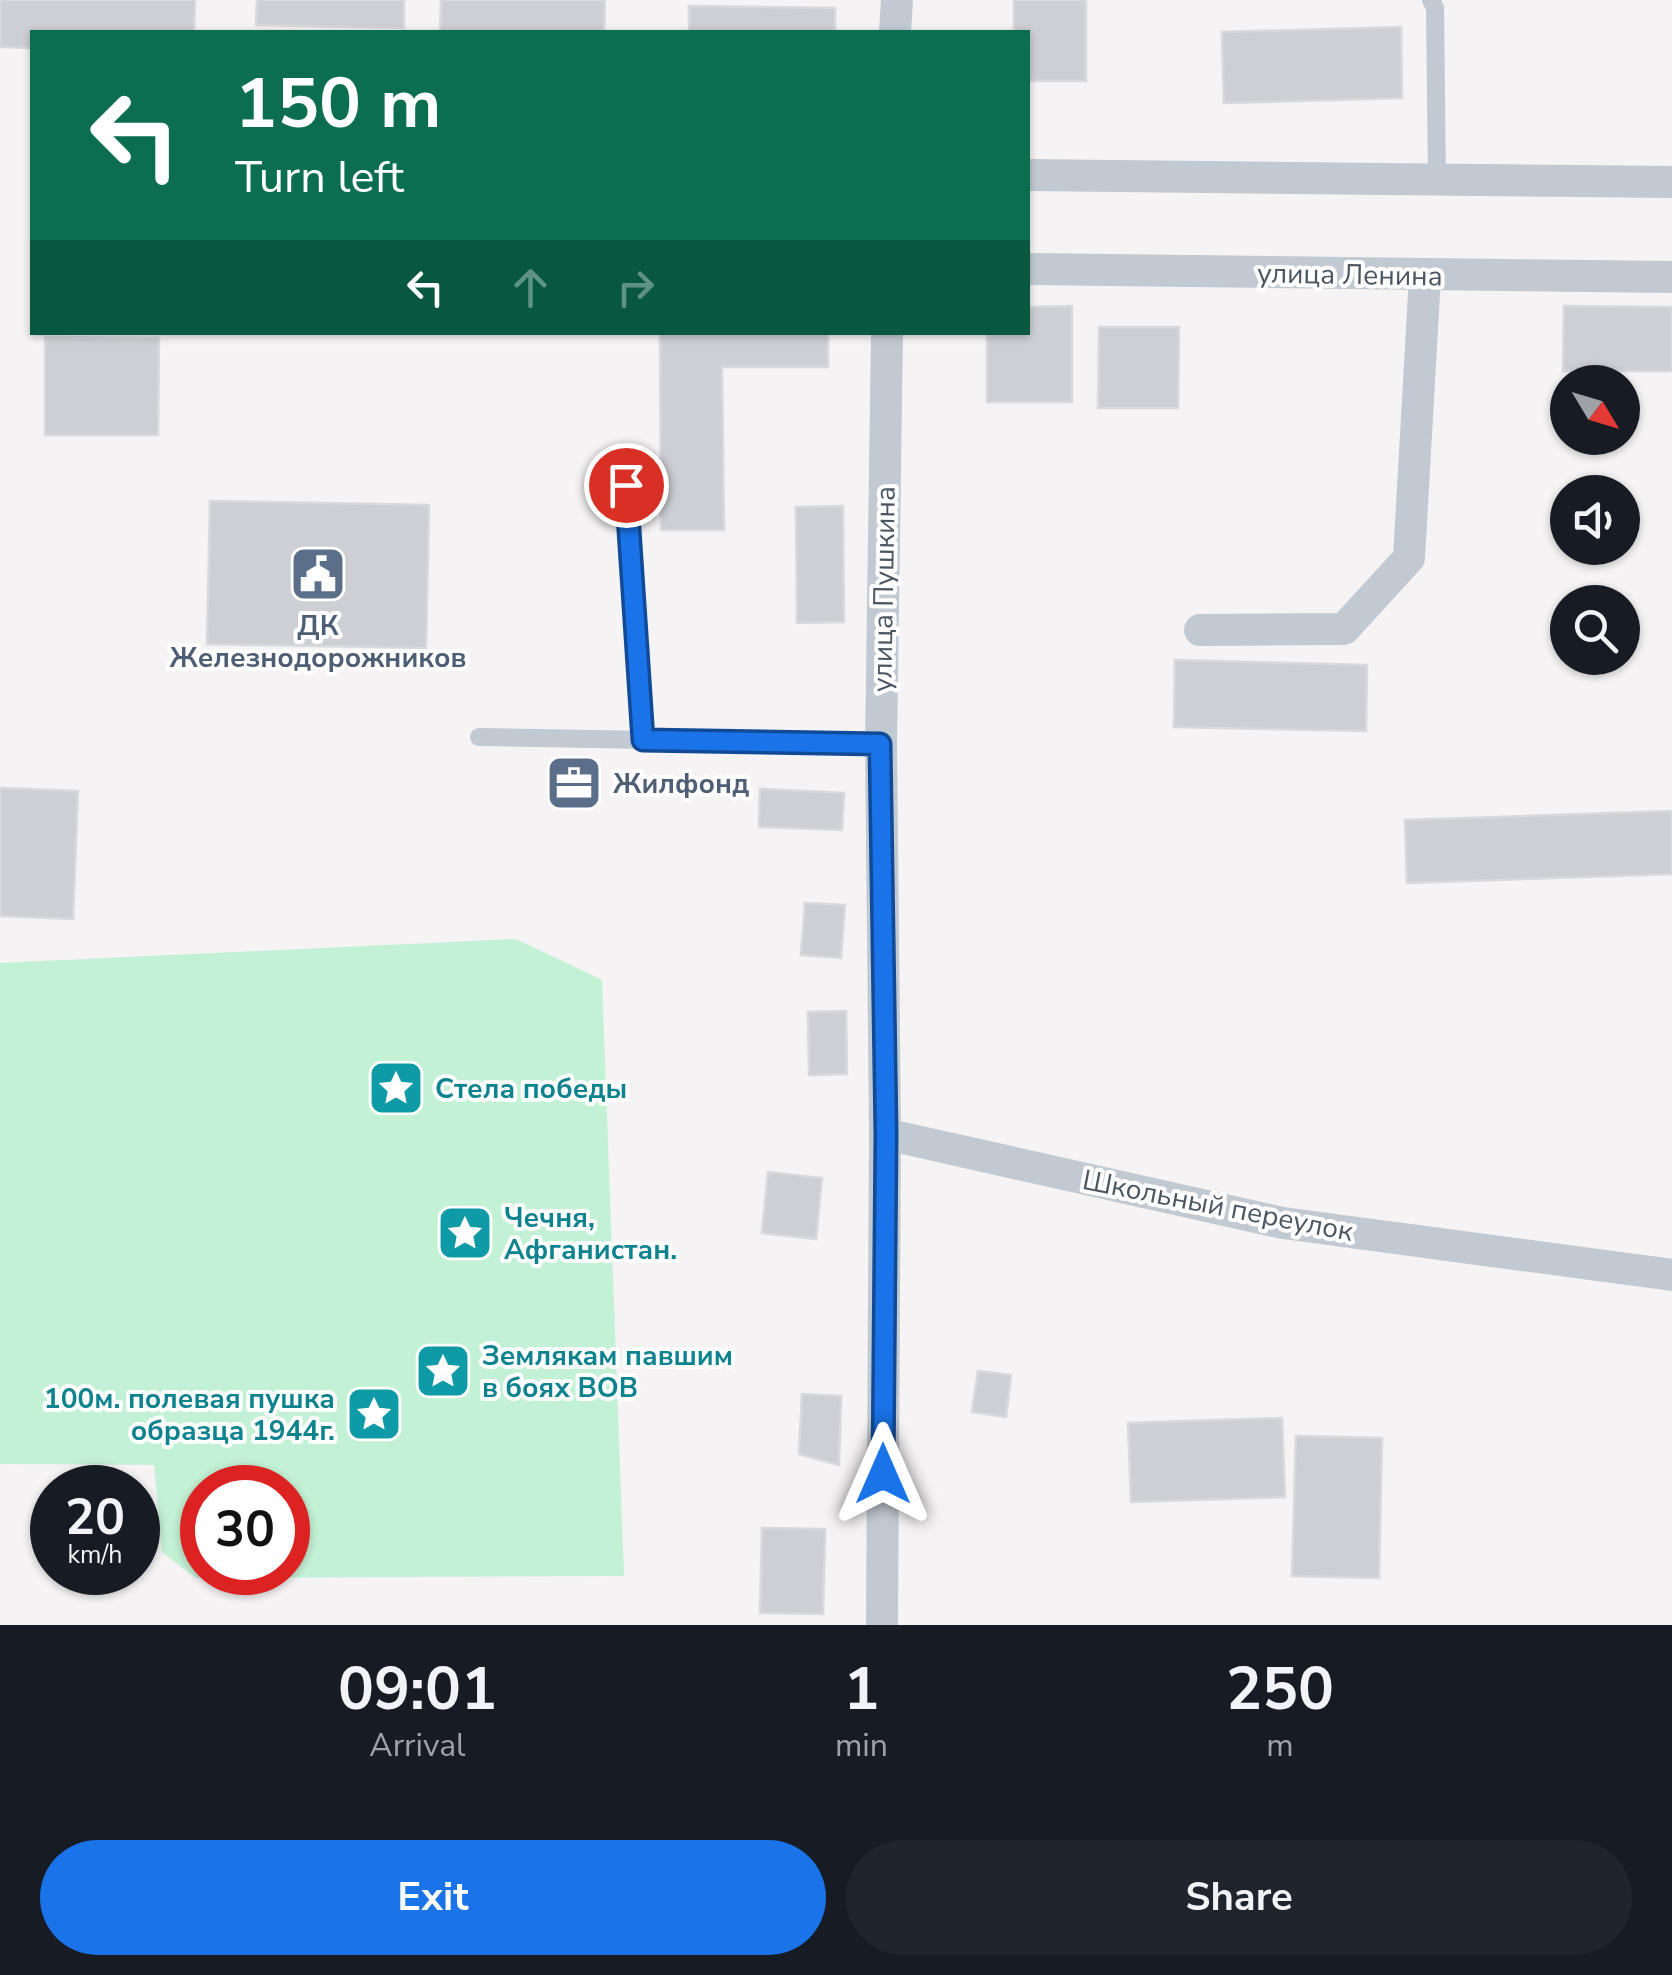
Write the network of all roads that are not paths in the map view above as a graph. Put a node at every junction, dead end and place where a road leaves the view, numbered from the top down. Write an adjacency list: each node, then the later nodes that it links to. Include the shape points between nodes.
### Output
1 (896, 0): 3 (street)
2 (1431, 0): 5 (lane)
3 (895, 30)
4 (1030, 176): 5 (street)
5 (1437, 181): 6 (street)
6 (1672, 182)
7 (1030, 269): 8 (street, улица Ленина)
8 (1425, 276): 9 (street, улица Ленина); 12 (street, via 1409,558 1344,629)
9 (1672, 278)
10 (887, 335): 15 (street, улица Пушкина)
11 (626, 485): 14 (lane)
12 (1200, 630)
13 (479, 736): 14 (lane)
14 (643, 740): 15 (lane)
15 (880, 744): 16 (street, улица Пушкина)
16 (886, 1134): 17 (street, Школьный переулок, via 1283,1223); 18 (street, улица Пушкина)
17 (1672, 1275)
18 (882, 1625)

